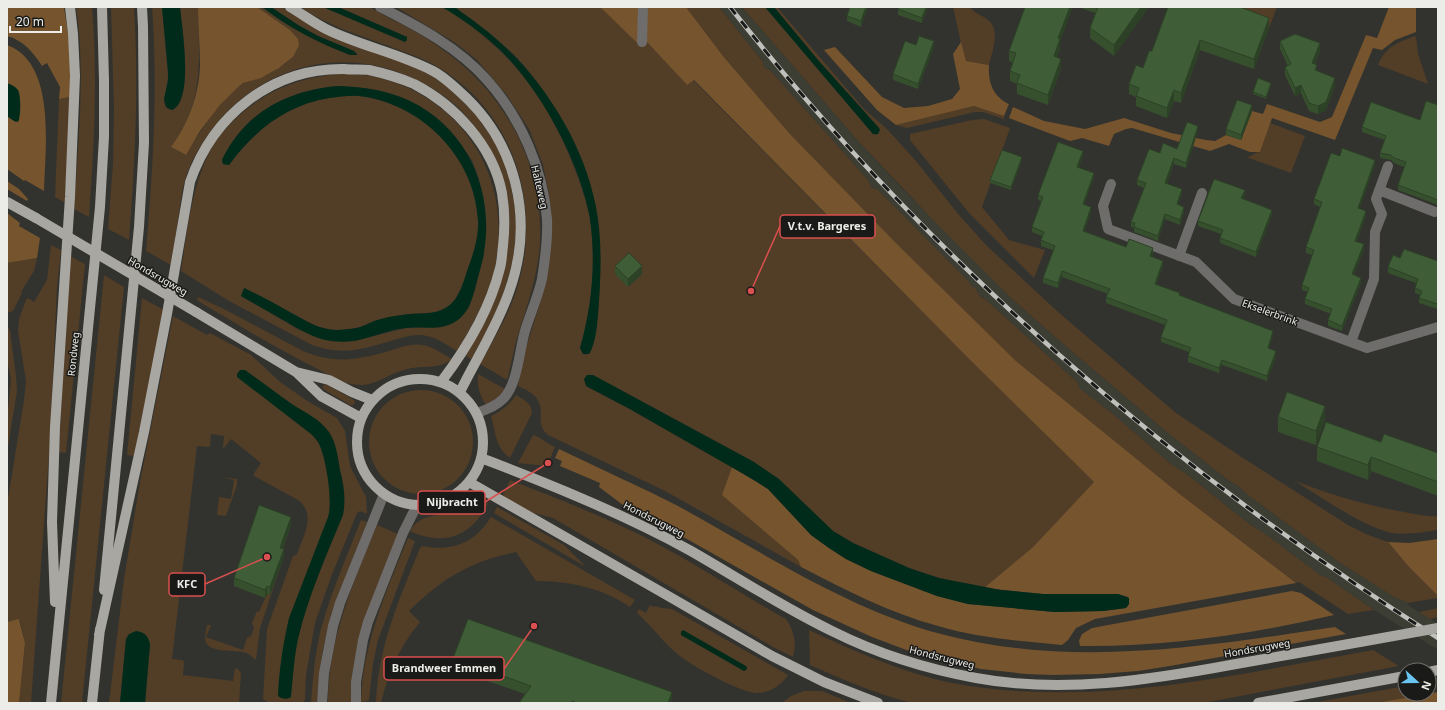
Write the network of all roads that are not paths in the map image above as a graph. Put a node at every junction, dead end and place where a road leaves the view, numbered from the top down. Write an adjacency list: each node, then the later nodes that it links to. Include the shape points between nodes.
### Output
1 (70, 7): 29 (main road, via 74,48 74,117 55,427 52,522)
2 (102, 7): 29 (main road, Rondweg, via 104,137 100,207)
3 (142, 7): 28 (main road, via 144,143 139,227)
4 (290, 7): 19 (main road, via 326,29 434,71 472,103 500,141 509,160 516,183 521,224 516,271 501,313)
5 (380, 7): 21 (street, Halteweg, via 434,37 487,80 514,115 531,151 542,187 547,219 542,280 525,330 513,383 502,400 492,408)
6 (643, 7): 7 (street)
7 (642, 42)
8 (1388, 166): 10 (street)
9 (1111, 184): 14 (street, Ekselerbrink, via 1103,206 1108,229)
10 (1379, 190): 13 (street); 16 (street, via 1376,198 1382,214 1375,232 1374,279)
11 (1202, 193): 14 (street)
12 (7, 202): 17 (main road, Hondsrugweg, bridge)
13 (1435, 212)
14 (1179, 256): 16 (street, Ekselerbrink, via 1196,262 1234,299)
15 (1438, 327): 16 (street, Ekselerbrink, via 1367,348)
16 (1350, 342)
17 (296, 372): 20 (main road, Hondsrugweg, via 328,380); 22 (main road, Hondsrugweg, via 321,396)
18 (442, 382): 19 (main road); 20 (main road, via 423,378 404,380 387,388); 28 (main road, via 459,358 489,301 500,267 504,236 502,192 484,148 452,110 434,96 413,84 367,70 330,69 302,74 252,97 236,109 217,130 195,167 190,182 145,425)
19 (460, 392): 21 (main road)
20 (372, 400): 22 (main road)
21 (477, 413): 23 (main road, via 484,443)
22 (361, 418): 25 (main road, via 357,452 362,469)
23 (481, 458): 24 (main road); 27 (main road, Hondsrugweg, bridge, via 618,513 835,632 920,666 977,678 1028,684 1090,685 1169,677)
24 (469, 482): 26 (main road, via 454,495 436,503); 35 (main road, via 772,656 824,682)
25 (384, 494): 26 (main road, via 400,502); 33 (street, via 332,626)
26 (417, 505): 34 (street, via 403,533 368,622 356,682)
27 (1438, 628)
28 (99, 636): 32 (main road)
29 (57, 641): 31 (main road, Rondweg)
30 (1397, 677): 36 (main road)
31 (51, 703)
32 (92, 703)
33 (322, 703)
34 (356, 703)
35 (878, 703)
36 (1258, 703)

